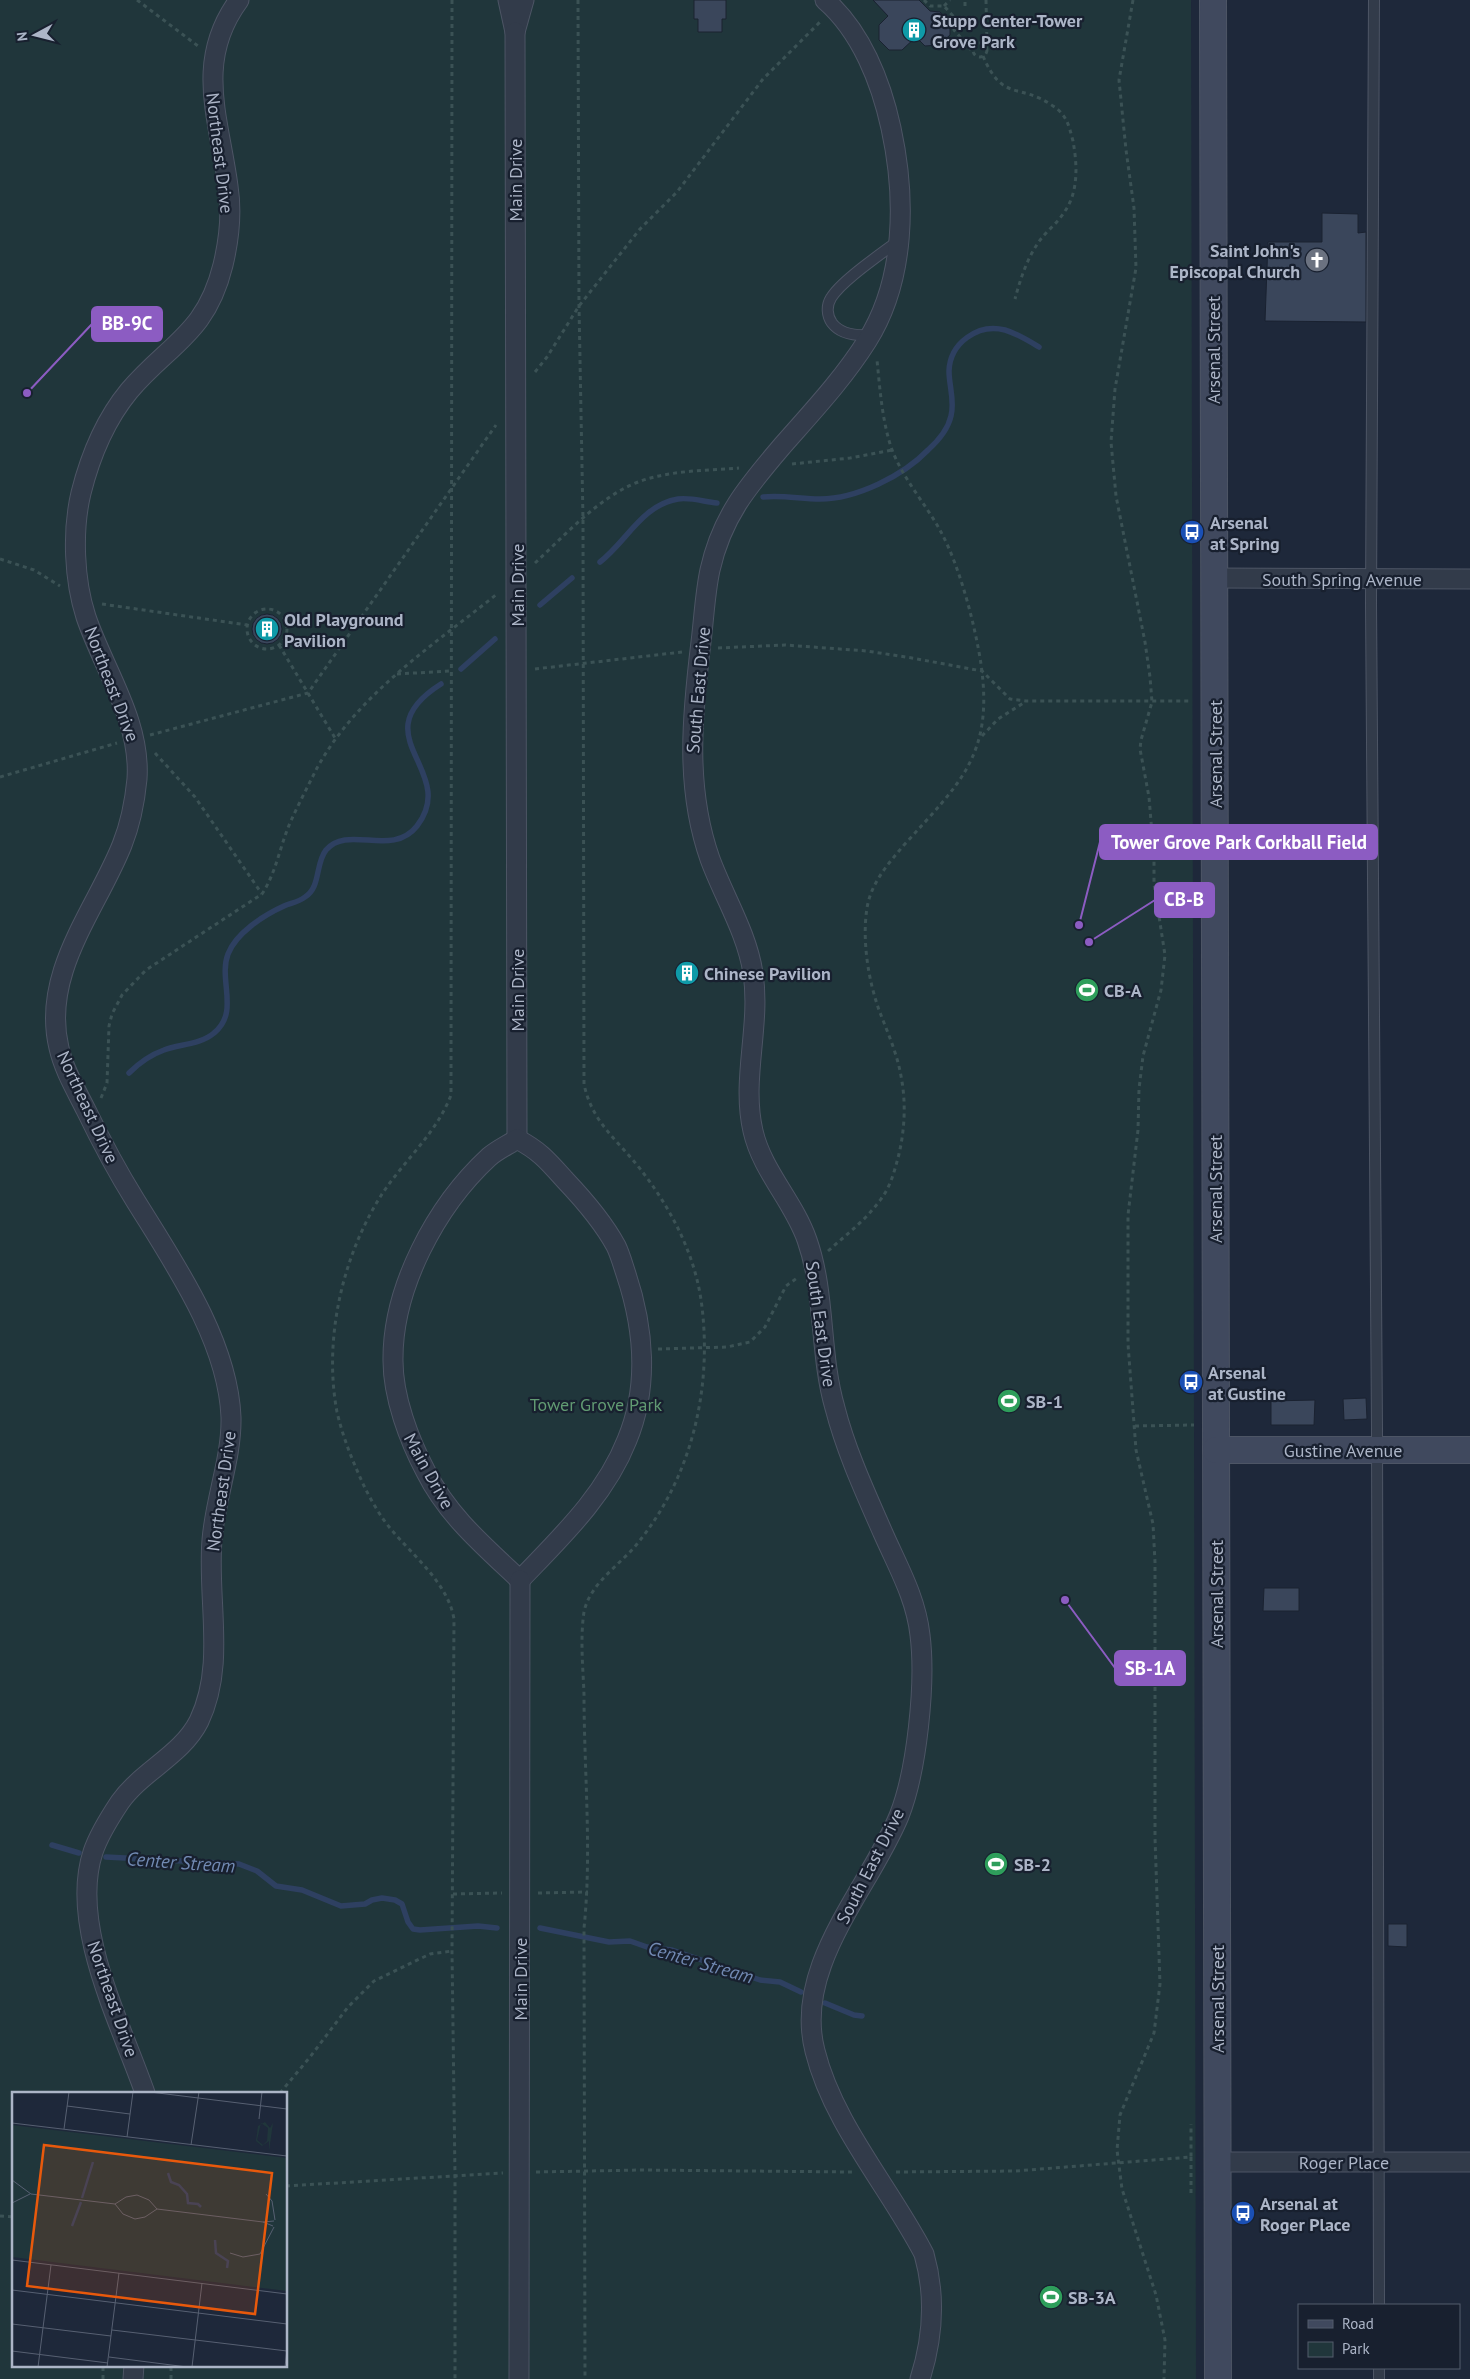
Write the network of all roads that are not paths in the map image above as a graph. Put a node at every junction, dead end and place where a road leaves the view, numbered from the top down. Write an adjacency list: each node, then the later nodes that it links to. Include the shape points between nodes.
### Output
1 (239, 0): 18 (street, Northeast Drive, via 230,12 216,45 212,86 230,207 223,265 199,323 128,393 113,413 92,457 76,528 84,613 135,738 138,760 137,784 122,845 68,960 55,1005 59,1048 88,1114 134,1198 177,1266 202,1317 223,1366 231,1414 211,1547 214,1644 207,1699 197,1724 182,1744 123,1797 102,1831 88,1870 89,1928 100,1972)
2 (508, 0): 7 (street, Main Drive)
3 (524, 0): 7 (street, Main Drive)
4 (824, 0): 8 (street, South East Drive, via 855,35 876,79 887,112 900,188)
5 (1213, 0): 10 (main road, Arsenal Street)
6 (1374, 0): 11 (lane)
7 (515, 32): 13 (street, Main Drive)
8 (899, 240): 9 (street, South East Drive, via 895,267); 9 (lane, via 837,290 828,304 829,318 837,329 858,336)
9 (871, 336): 26 (street, South East Drive, via 828,394 744,491 718,541 710,572 693,713 693,780 709,856 753,967 755,1022 748,1088 754,1135 760,1153 803,1229 817,1280 833,1403 857,1473 911,1593 920,1634 923,1685 902,1808 834,1937 816,1984 811,2032 822,2072 837,2107 924,2254 930,2276 931,2328)
10 (1214, 578): 11 (street, South Spring Avenue); 14 (main road, Arsenal Street)
11 (1372, 579): 12 (street, South Spring Avenue); 15 (lane)
12 (1470, 579)
13 (517, 1139): 17 (street, via 537,1150 584,1199 616,1246 634,1299 642,1349 641,1393 628,1440 611,1472 572,1526); 17 (street, Main Drive, via 490,1156 457,1191 431,1230 409,1275 398,1316 393,1361 403,1423 426,1474 454,1516)
14 (1216, 1450): 15 (main road, Gustine Avenue); 19 (main road, Arsenal Street)
15 (1377, 1450): 16 (main road, Gustine Avenue); 20 (lane)
16 (1470, 1450)
17 (520, 1580): 25 (street, Main Drive)
18 (145, 2092)
19 (1217, 2162): 20 (street, Roger Place); 27 (main road, Arsenal Street)
20 (1378, 2162): 21 (street, Roger Place); 22 (lane)
21 (1470, 2162)
22 (1379, 2304)
23 (134, 2366): 24 (street)
24 (133, 2379)
25 (519, 2379)
26 (920, 2379)
27 (1218, 2379)

